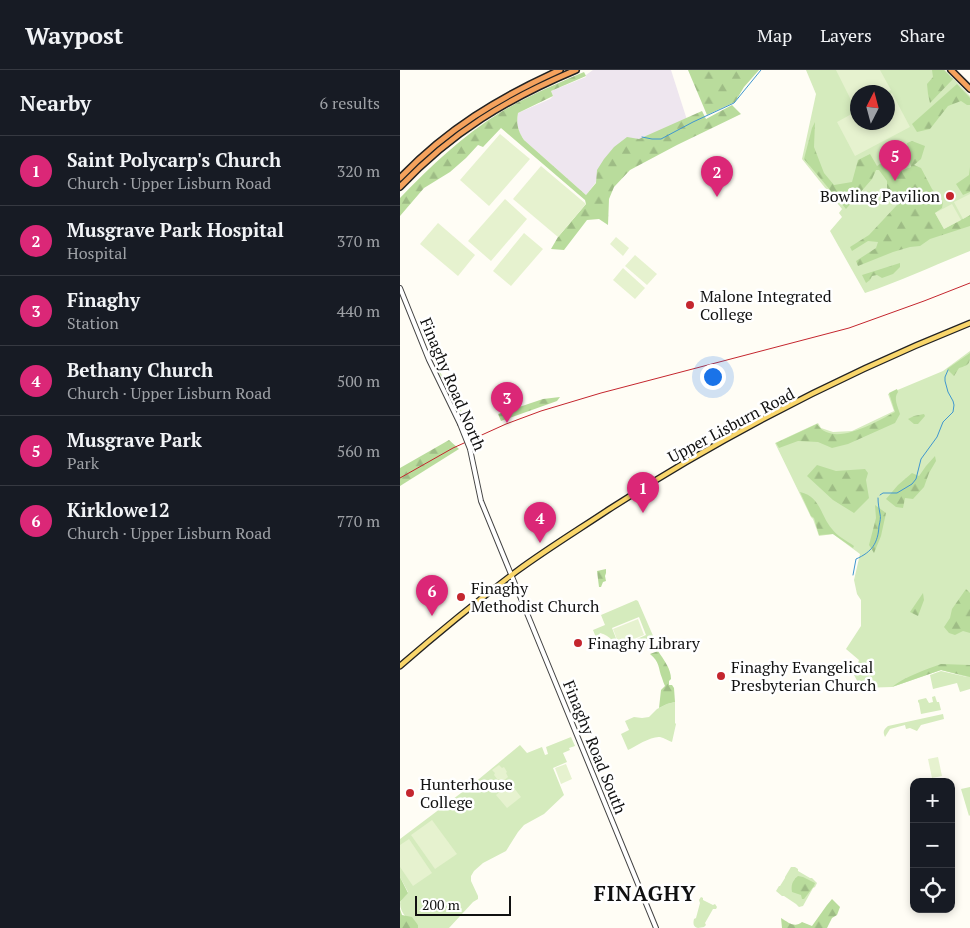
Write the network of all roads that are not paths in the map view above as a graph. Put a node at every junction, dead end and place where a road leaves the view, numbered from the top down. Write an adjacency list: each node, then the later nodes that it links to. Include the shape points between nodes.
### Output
1 (560, 70): 5 (highway, via 481,112 435,145)
2 (576, 70): 6 (highway, via 483,117 446,144)
3 (951, 70): 4 (highway)
4 (969, 88)
5 (400, 178)
6 (400, 187)
7 (400, 288): 9 (street, Finaghy Road North, bridge, via 470,449 480,496)
8 (970, 323): 9 (main road, Upper Lisburn Road, via 860,371 716,445 560,540)
9 (512, 575): 10 (main road, Upper Lisburn Road); 11 (street, Finaghy Road South)
10 (400, 666)
11 (656, 928)

